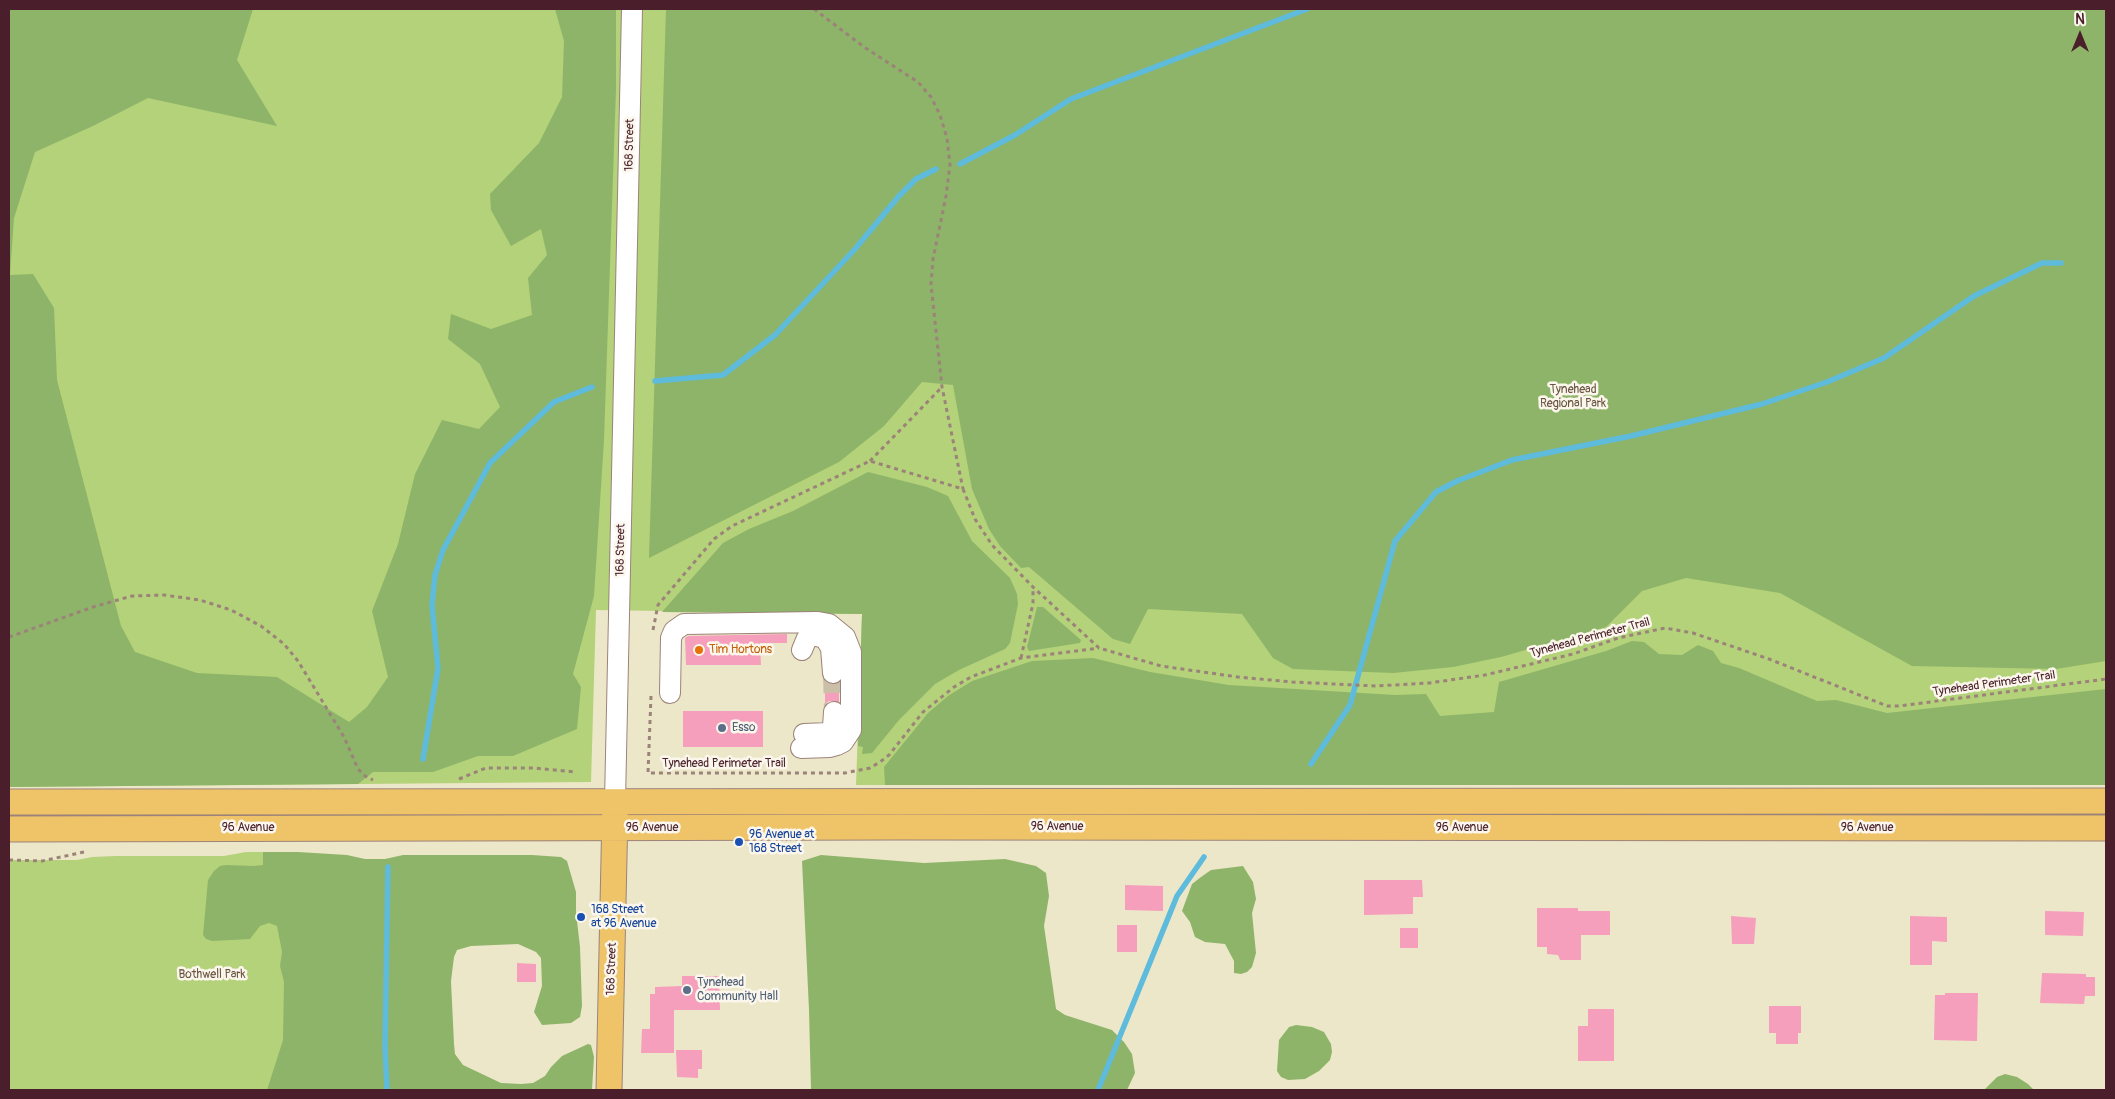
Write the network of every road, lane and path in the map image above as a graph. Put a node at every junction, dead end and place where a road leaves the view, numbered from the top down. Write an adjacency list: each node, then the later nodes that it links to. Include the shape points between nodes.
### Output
1 (632, 9): 19 (street, 168 Street)
2 (814, 9): 3 (path, Tynehead Perimeter Trail, via 918,82 940,115 950,165 931,284)
3 (942, 387): 4 (path); 5 (path, Tynehead Perimeter Trail)
4 (870, 461): 5 (path); 7 (path, via 732,526 714,539 658,605)
5 (963, 489): 6 (path, Tynehead Perimeter Trail, via 992,545)
6 (1033, 587): 9 (path, Tynehead Perimeter Trail); 11 (path, via 1033,603)
7 (653, 632)
8 (9, 637): 18 (path, via 132,596 164,595 208,602 231,610 261,626 284,644 298,661 344,737 358,769)
9 (1099, 648): 11 (path, Tynehead Perimeter Trail); 13 (path, Tynehead Perimeter Trail, via 1161,666 1238,677 1376,686 1485,675 1665,628 1693,633 1769,659 1887,706)
10 (802, 650): 12 (street, via 812,635 825,638 831,648)
11 (1021, 658): 14 (path, Tynehead Perimeter Trail, via 954,686 923,712 889,754 870,768 845,773 648,773)
12 (834, 673)
13 (2106, 679)
14 (660, 693): 15 (street, via 671,638 674,631 684,624 818,622 829,624 845,637 851,652 850,730 843,742 830,747 801,741 829,733 834,727)
15 (834, 712)
16 (576, 772): 17 (path, via 486,768)
17 (457, 779)
18 (374, 780)
19 (615, 801): 20 (main road, 96 Avenue); 21 (main road, 96 Avenue); 22 (main road, 168 Street)
20 (2106, 801)
21 (9, 802)
22 (615, 828): 23 (main road, 96 Avenue); 24 (main road, 96 Avenue); 25 (main road, 168 Street)
23 (2106, 828)
24 (9, 829)
25 (609, 1090)

